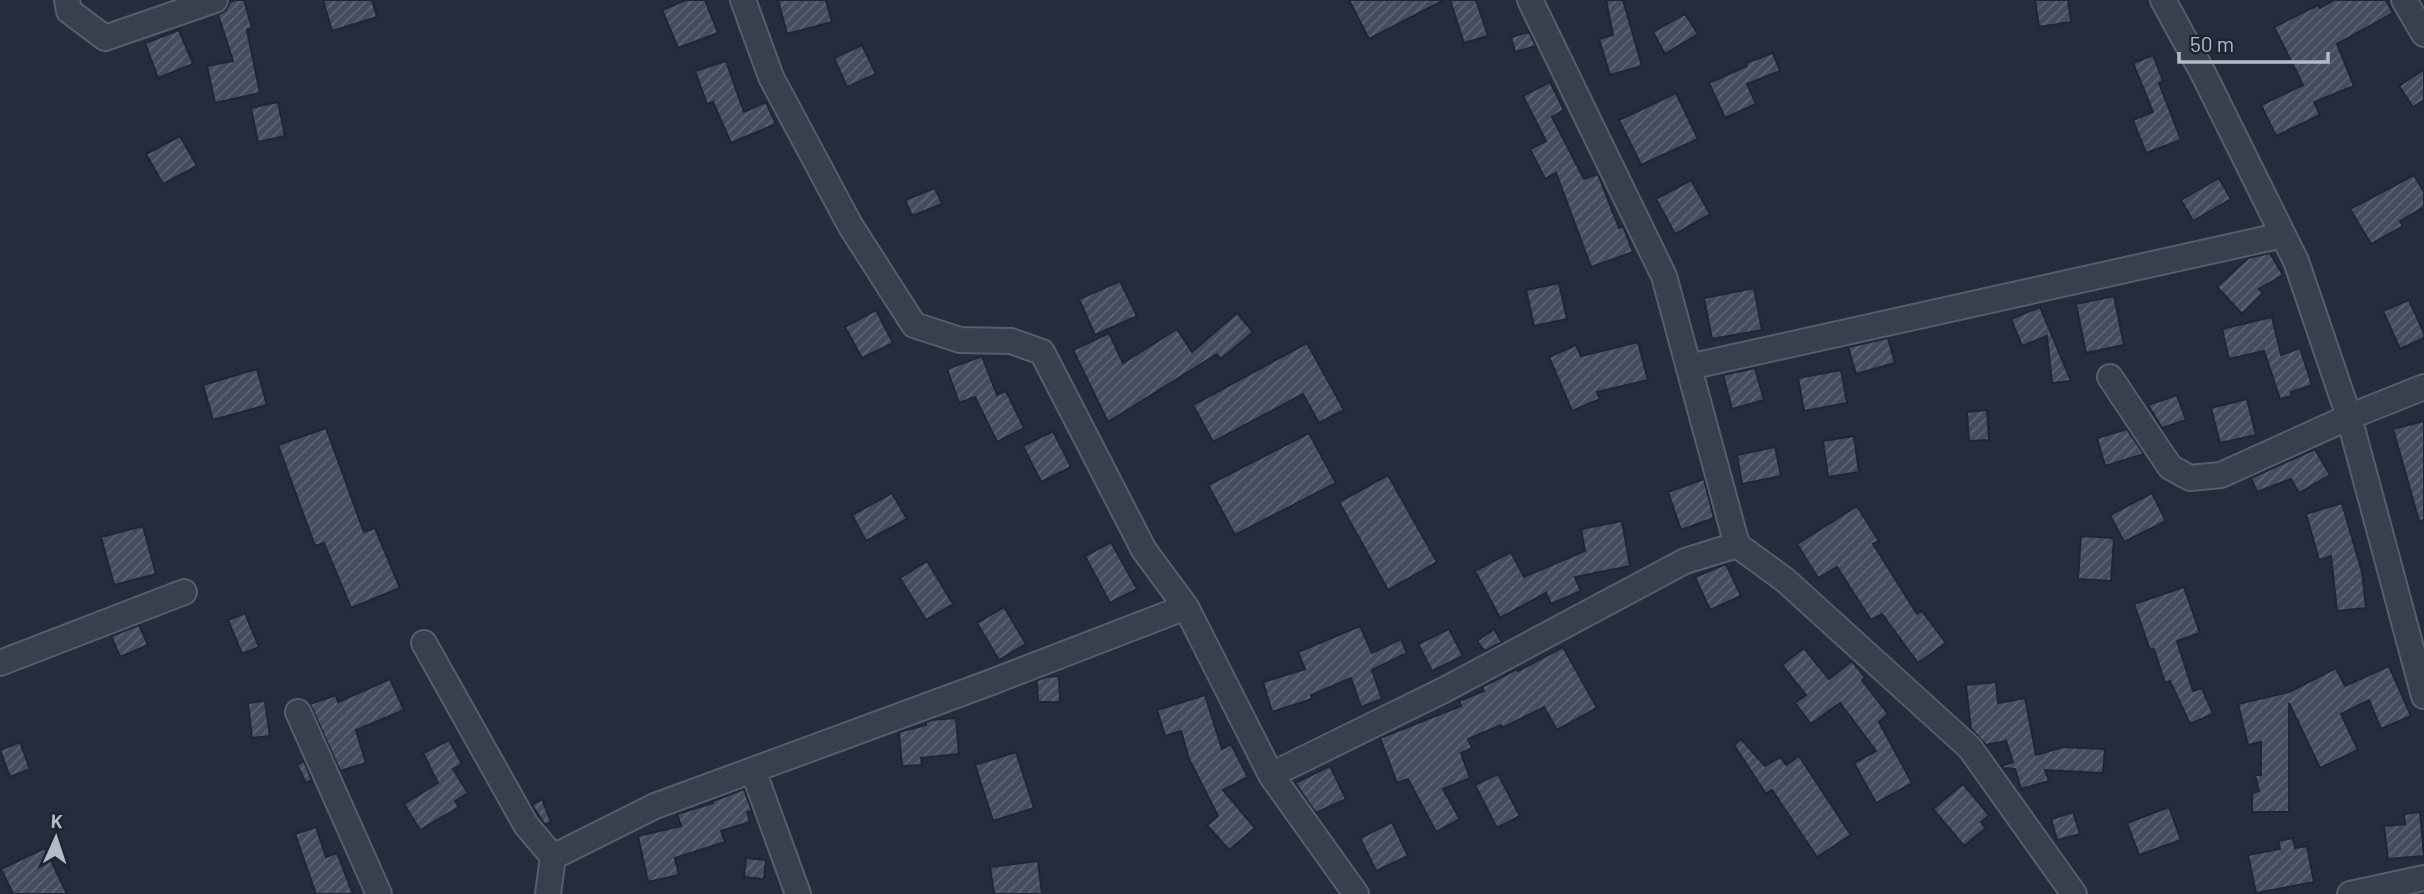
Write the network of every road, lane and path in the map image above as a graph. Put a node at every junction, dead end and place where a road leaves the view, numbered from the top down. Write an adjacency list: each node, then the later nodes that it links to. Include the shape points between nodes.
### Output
1 (67, 0): 2 (street, via 69,11 105,38)
2 (215, 0)
3 (743, 0): 15 (street, via 771,77 850,225 914,325 960,340 1011,341 1042,352 1144,550)
4 (1530, 0): 9 (street, via 1664,276)
5 (2162, 0): 8 (street)
6 (2404, 0): 7 (street)
7 (2424, 34)
8 (2283, 235): 9 (street); 12 (street)
9 (1689, 367): 13 (street)
10 (2110, 377): 12 (street, via 2170,467 2190,478 2221,475)
11 (2424, 387): 12 (street)
12 (2349, 416): 18 (street)
13 (1737, 545): 21 (street, via 1685,561 1444,690); 28 (street, via 1785,580 1970,748)
14 (184, 592): 17 (street)
15 (1186, 607): 20 (street); 21 (street)
16 (424, 642): 22 (street, via 526,825)
17 (0, 663)
18 (2424, 696)
19 (298, 712): 24 (street)
20 (753, 770): 22 (street, via 654,806); 26 (street)
21 (1271, 775): 27 (street)
22 (553, 856): 25 (street)
23 (2424, 878): 29 (street)
24 (379, 894)
25 (548, 894)
26 (798, 894)
27 (1356, 894)
28 (2074, 894)
29 (2350, 894)

